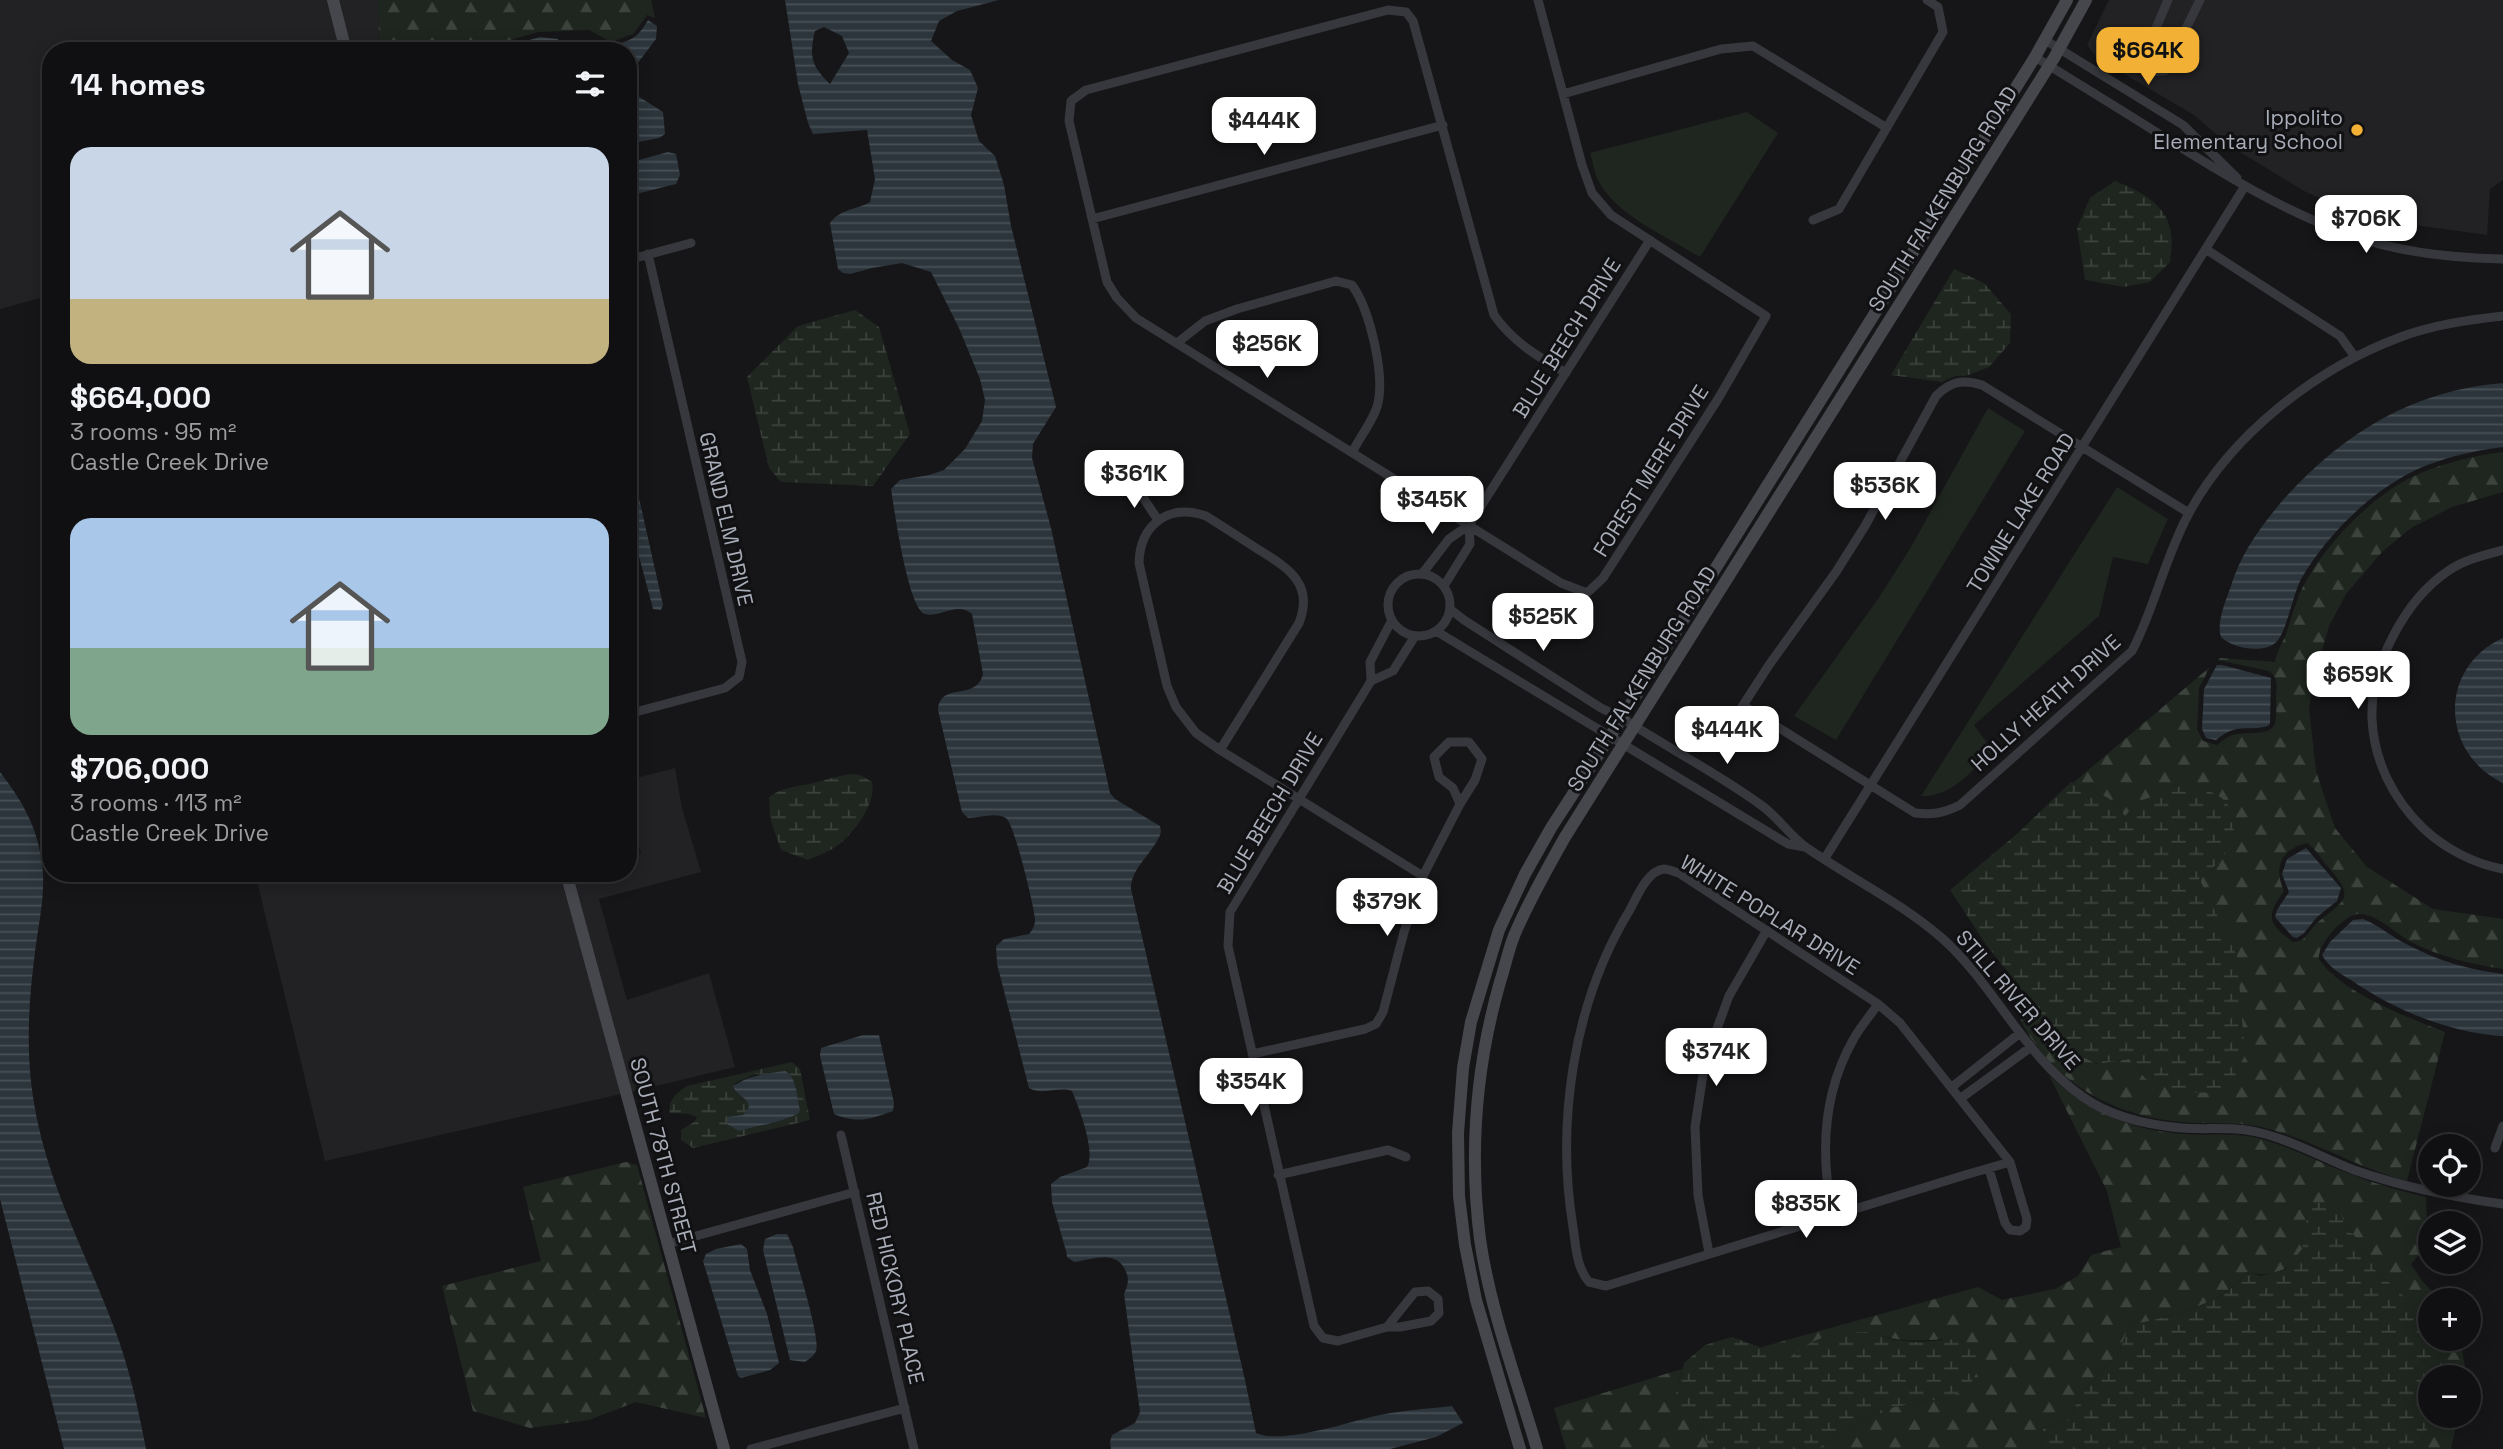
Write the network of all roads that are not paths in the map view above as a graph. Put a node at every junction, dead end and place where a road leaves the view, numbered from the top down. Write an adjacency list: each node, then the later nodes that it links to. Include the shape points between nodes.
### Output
1 (333, 0): 9 (street)
2 (1538, 0): 13 (street, FOREST MERE DRIVE)
3 (1927, 0): 15 (street, via 1938,7 1943,32)
4 (2067, 0): 8 (street, SOUTH FALKENBURG ROAD)
5 (2086, 0): 10 (street, SOUTH FALKENBURG ROAD)
6 (2168, 0): 7 (street, via 2138,56 2139,65 2147,72 2165,71)
7 (2200, 0)
8 (2045, 40): 10 (street); 11 (street, SOUTH FALKENBURG ROAD)
9 (344, 42)
10 (2059, 49): 12 (street, SOUTH FALKENBURG ROAD); 16 (street, via 2183,125)
11 (2035, 57): 12 (street); 31 (street, SOUTH FALKENBURG ROAD)
12 (2049, 65): 16 (street); 32 (street, SOUTH FALKENBURG ROAD)
13 (1563, 94): 15 (street, via 1721,49 1753,46); 19 (street, FOREST MERE DRIVE, via 1592,192 1611,215)
14 (1443, 125): 17 (street); 17 (street, FOREST MERE DRIVE, via 1413,21 1406,12 1388,10 1086,90 1070,101 1069,121); 28 (street, FOREST MERE DRIVE, via 1494,315 1527,350)
15 (1887, 128): 18 (street, via 1839,209)
16 (2245, 186): 21 (street, TOWNE LAKE ROAD); 24 (street, via 2351,236 2461,258)
17 (1092, 219): 26 (street, FOREST MERE DRIVE, via 1107,282 1117,298 1136,318)
18 (1813, 220)
19 (1650, 240): 28 (street, BLUE BEECH DRIVE); 36 (street, FOREST MERE DRIVE, via 1766,316 1703,422 1603,578 1587,593 1561,583)
20 (691, 243): 22 (street)
21 (2207, 250): 27 (street, via 2331,329); 29 (street, TOWNE LAKE ROAD)
22 (648, 254): 23 (street); 46 (street, GRAND ELM DRIVE, via 742,662 739,677 725,688)
23 (637, 257)
24 (2503, 259)
25 (2503, 316): 27 (street, HOLLY HEATH DRIVE, via 2401,337)
26 (1177, 343): 30 (street, FOREST MERE DRIVE); 30 (street, via 1205,321 1237,309 1336,281 1352,285 1362,299 1381,373 1377,407)
27 (2355, 357): 34 (street, HOLLY HEATH DRIVE, via 2289,398 2246,438)
28 (1566, 373): 36 (street, BLUE BEECH DRIVE)
29 (2083, 448): 34 (street); 45 (street, via 1982,385 1968,380 1945,387 1866,526); 53 (street, TOWNE LAKE ROAD)
30 (1353, 451): 36 (street, FOREST MERE DRIVE)
31 (1780, 464): 32 (street); 47 (street, SOUTH FALKENBURG ROAD)
32 (1794, 473): 48 (street, SOUTH FALKENBURG ROAD)
33 (1134, 484): 35 (street)
34 (2189, 513): 53 (street, HOLLY HEATH DRIVE, via 2132,651 1960,805 1930,815 1915,813)
35 (1158, 520): 52 (street, via 1144,535 1139,563 1167,686 1196,733); 52 (street, via 1182,511 1206,516 1287,567 1302,590 1299,623)
36 (1469, 525): 38 (street, BLUE BEECH DRIVE, via 1449,539); 39 (street, BLUE BEECH DRIVE, via 1470,544)
37 (2503, 551): 58 (street, via 2450,570 2415,601 2384,656 2372,717 2385,775 2412,817 2448,848)
38 (1422, 574): 39 (street); 41 (street, via 1404,578 1390,592)
39 (1444, 586): 40 (street)
40 (1450, 609): 42 (street); 47 (street, STILL RIVER DRIVE)
41 (1392, 620): 43 (street); 44 (street, BLUE BEECH DRIVE, via 1370,662)
42 (1436, 631): 43 (street); 49 (street, STILL RIVER DRIVE)
43 (1415, 636): 44 (street, BLUE BEECH DRIVE, via 1394,671)
44 (1371, 681): 54 (street, BLUE BEECH DRIVE)
45 (1744, 706): 51 (street); 53 (street, HOLLY HEATH DRIVE)
46 (637, 712)
47 (1622, 718): 48 (street, STILL RIVER DRIVE); 49 (street, SOUTH FALKENBURG ROAD)
48 (1635, 726): 50 (street, SOUTH FALKENBURG ROAD); 56 (street, STILL RIVER DRIVE, via 1762,806)
49 (1609, 737): 50 (street, STILL RIVER DRIVE); 74 (street, SOUTH FALKENBURG ROAD, via 1551,828 1499,930 1471,1022 1463,1068)
50 (1622, 745): 56 (street, STILL RIVER DRIVE, via 1788,844); 73 (street, SOUTH FALKENBURG ROAD, via 1539,882 1514,937 1480,1068)
51 (1716, 747)
52 (1220, 750): 54 (street)
53 (1871, 785): 57 (street, TOWNE LAKE ROAD)
54 (1299, 798): 59 (street); 65 (street, BLUE BEECH DRIVE, via 1230,912 1228,946)
55 (1460, 804): 55 (street, via 1453,788 1439,777 1434,757 1449,742 1469,743 1482,759); 59 (street)
56 (1806, 847): 57 (street, STILL RIVER DRIVE)
57 (1825, 858): 63 (street, STILL RIVER DRIVE, via 1944,940)
58 (2503, 869)
59 (1423, 876): 65 (street, via 1376,1024)
60 (568, 882): 82 (street, SOUTH 78TH STREET)
61 (1767, 930): 62 (street, WHITE POPLAR DRIVE); 83 (street, via 1729,996 1705,1061 1695,1127 1698,1195); 83 (street, WHITE POPLAR DRIVE, via 1679,873 1664,869 1651,875 1622,923 1597,980 1572,1074 1566,1157 1569,1203 1582,1274 1588,1282 1606,1286)
62 (1878, 1004): 68 (street, WHITE POPLAR DRIVE, via 1900,1023); 81 (street, via 1853,1039 1827,1110 1825,1180)
63 (2020, 1032): 64 (street, STILL RIVER DRIVE); 66 (street)
64 (2031, 1047): 67 (street); 80 (street, STILL RIVER DRIVE, via 2083,1097 2139,1122 2260,1132 2396,1184 2449,1197)
65 (1252, 1054): 78 (street, BLUE BEECH DRIVE)
66 (1990, 1056): 67 (street); 68 (street)
67 (2000, 1069): 69 (street)
68 (1952, 1087): 69 (street, WHITE POPLAR DRIVE)
69 (1961, 1098): 76 (street, WHITE POPLAR DRIVE)
70 (2503, 1126): 72 (street)
71 (841, 1135): 79 (street, RED HICKORY PLACE)
72 (2495, 1148)
73 (1475, 1151): 74 (street); 90 (street, SOUTH FALKENBURG ROAD, via 1481,1241)
74 (1459, 1152): 89 (street, SOUTH FALKENBURG ROAD, via 1459,1196 1469,1267)
75 (1406, 1157): 78 (street, via 1388,1150)
76 (2010, 1163): 77 (street, WHITE POPLAR DRIVE); 77 (street, WHITE POPLAR DRIVE, via 2027,1219 2020,1231 2010,1230 2005,1223)
77 (1989, 1169): 81 (street, WHITE POPLAR DRIVE)
78 (1278, 1175): 84 (street, BLUE BEECH DRIVE, via 1314,1326 1324,1338 1338,1341)
79 (855, 1192): 82 (street); 85 (street, RED HICKORY PLACE)
80 (2503, 1203)
81 (1833, 1216): 83 (street, WHITE POPLAR DRIVE)
82 (667, 1244): 86 (street, SOUTH 78TH STREET)
83 (1709, 1254)
84 (1387, 1327): 84 (street, BLUE BEECH DRIVE, via 1432,1321 1439,1313 1438,1299 1428,1291 1415,1292)
85 (905, 1408): 87 (street); 88 (street, RED HICKORY PLACE)
86 (724, 1449)
87 (751, 1449)
88 (914, 1449)
89 (1520, 1449)
90 (1537, 1449)

